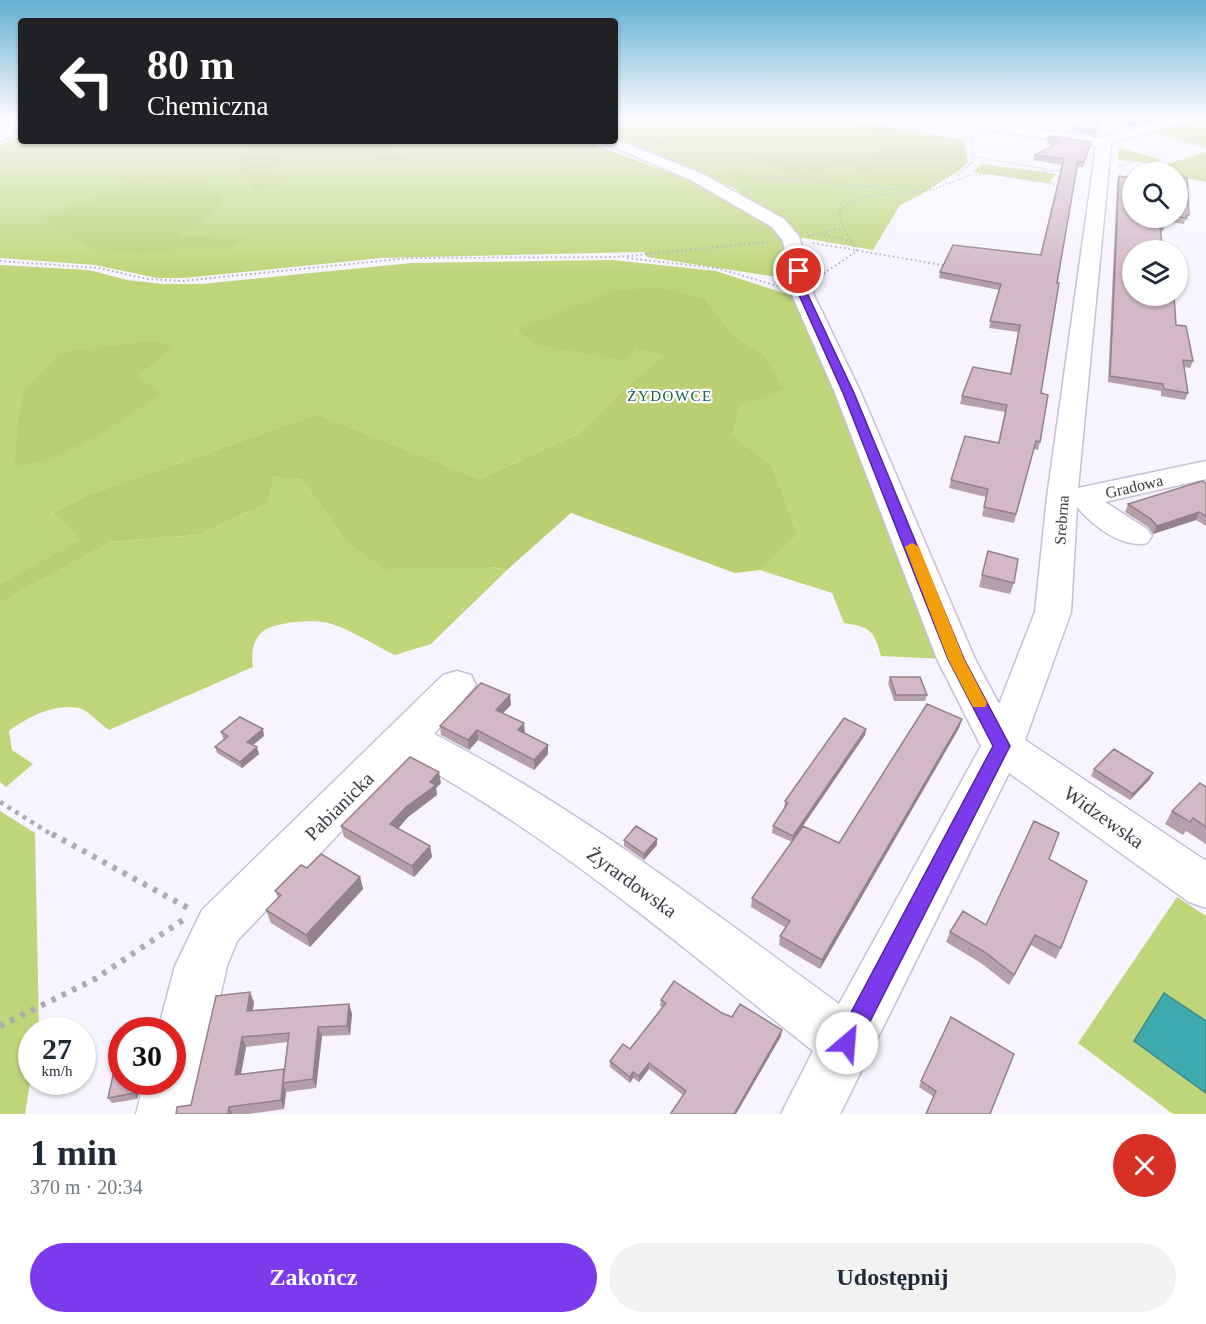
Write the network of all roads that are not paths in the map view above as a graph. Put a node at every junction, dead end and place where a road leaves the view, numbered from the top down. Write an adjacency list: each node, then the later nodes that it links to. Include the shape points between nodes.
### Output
1 (676, 169): 8 (street, via 713,185 778,223 792,240 803,291 956,659)
2 (1102, 169): 4 (street, Srebrna)
3 (1206, 470): 4 (street, Gradowa)
4 (1074, 497): 5 (street); 8 (street, Srebrna, via 1053,612)
5 (1136, 536)
6 (457, 685): 7 (street, Pabianicka)
7 (406, 738): 10 (street, Pabianicka, via 219,926 201,966); 11 (street, Żyrardowska, via 526,807 629,878)
8 (1002, 746): 9 (street, Widzewska); 11 (street, Srebrna)
9 (1206, 887)
10 (186, 1025)
11 (847, 1043): 14 (street, Srebrna)
12 (169, 1095): 13 (street, Pabianicka)
13 (165, 1114)
14 (810, 1114)

